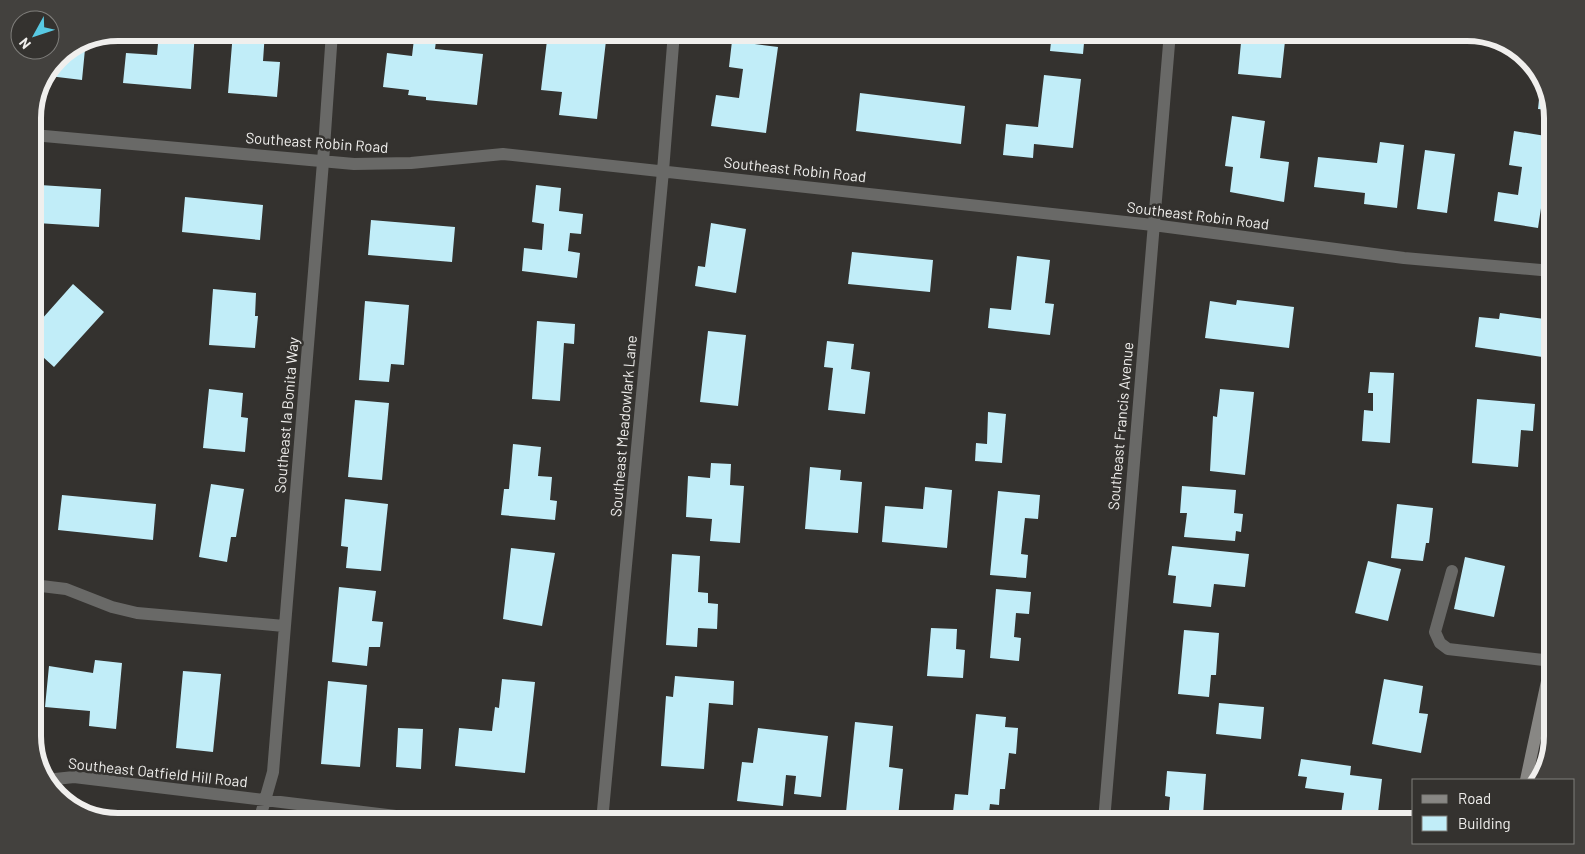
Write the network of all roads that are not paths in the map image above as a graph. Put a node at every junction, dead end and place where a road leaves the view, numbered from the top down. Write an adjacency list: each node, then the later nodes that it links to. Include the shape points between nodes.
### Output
1 (331, 41): 5 (street, Southeast la Bonita Way)
2 (673, 41): 6 (street, Southeast Meadowlark Lane)
3 (1169, 41): 7 (street, Southeast Francis Avenue)
4 (41, 135): 5 (street, Southeast Robin Road)
5 (323, 162): 6 (street, Southeast Robin Road, via 411,163 502,154); 11 (street, Southeast la Bonita Way)
6 (663, 171): 7 (street, Southeast Robin Road); 19 (street, Southeast Meadowlark Lane)
7 (1152, 225): 8 (street, Southeast Robin Road, via 1404,258); 20 (street, Southeast Francis Avenue)
8 (1544, 270)
9 (1452, 571): 12 (street, via 1435,632 1440,643 1448,649)
10 (41, 586): 11 (street, via 66,589 137,613)
11 (284, 626): 16 (street, Southeast la Bonita Way, via 273,772)
12 (1544, 658)
13 (1544, 696): 15 (main road)
14 (55, 779): 16 (street, Southeast Oatfield Hill Road, via 74,776)
15 (1526, 779)
16 (267, 800): 17 (street, Southeast la Bonita Way); 18 (street, Southeast Oatfield Hill Road)
17 (263, 813)
18 (367, 813)
19 (603, 813)
20 (1105, 813)

